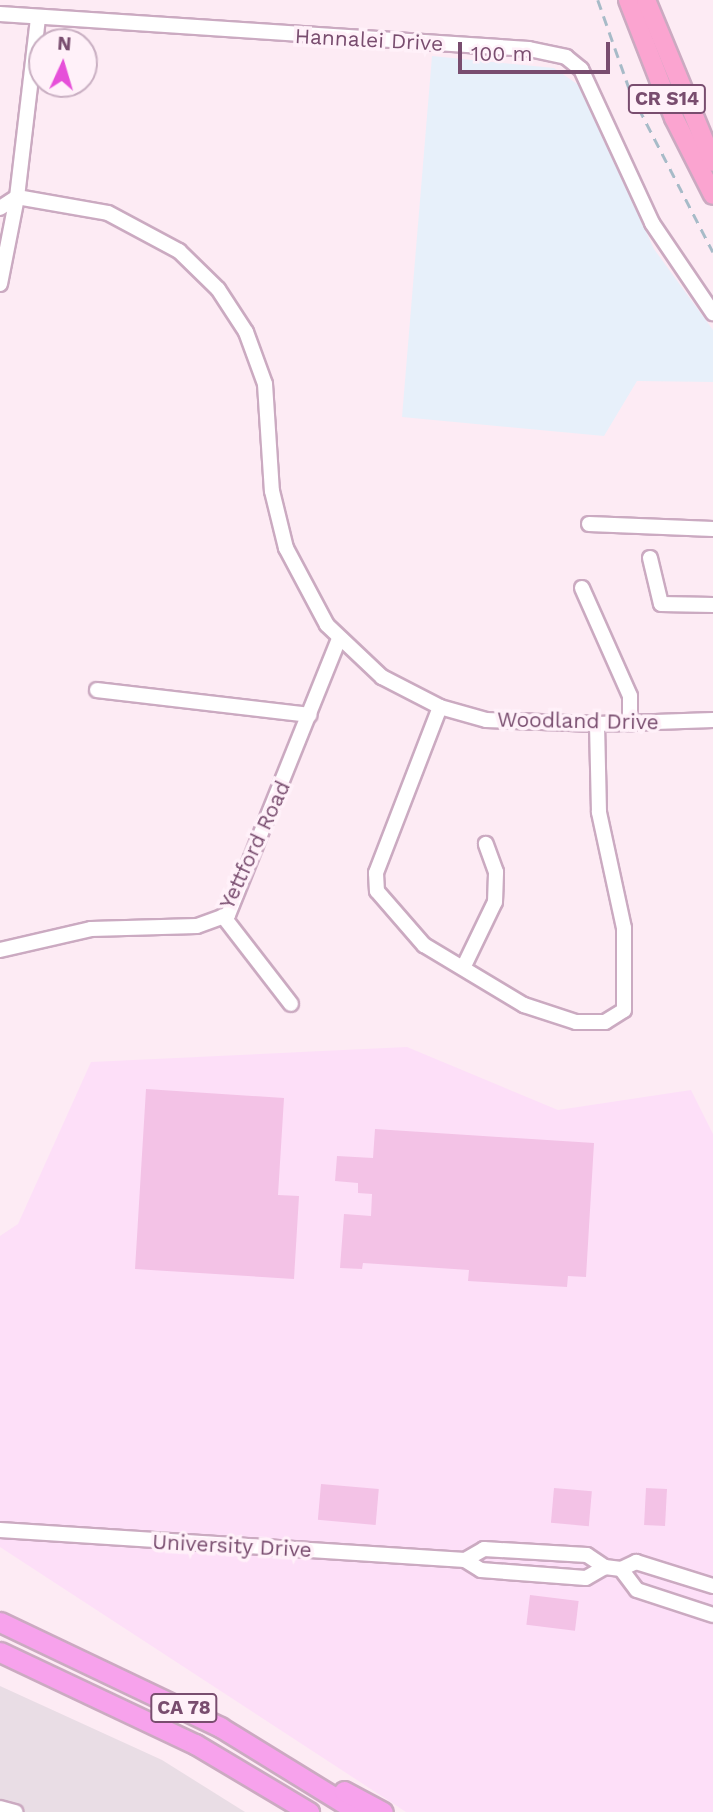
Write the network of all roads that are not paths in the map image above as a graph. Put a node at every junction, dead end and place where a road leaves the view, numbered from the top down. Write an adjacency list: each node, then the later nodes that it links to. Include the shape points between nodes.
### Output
1 (628, 0): 6 (main road, CR S14, via 674,118)
2 (646, 0): 5 (main road, CR S14)
3 (0, 14): 4 (street, Hannalei Drive)
4 (38, 17): 7 (street); 10 (street, Hannalei Drive, via 529,49 566,57 581,69 652,223)
5 (713, 162)
6 (713, 195)
7 (17, 197): 8 (street); 9 (street); 16 (street, Woodland Drive, via 108,213 148,230 194,261 218,289 246,332 265,384 272,491 286,548 304,590)
8 (0, 208)
9 (0, 284)
10 (713, 313)
11 (589, 524): 12 (street)
12 (713, 529)
13 (650, 558): 15 (street, via 661,604)
14 (582, 588): 22 (street, via 630,696)
15 (713, 605)
16 (339, 639): 18 (street, Woodland Drive, via 382,677); 19 (street, Yettford Road)
17 (97, 690): 19 (street)
18 (440, 707): 21 (street, Woodland Drive, via 486,720); 26 (street, via 376,873 377,891 424,945)
19 (310, 715): 24 (street, Yettford Road, via 240,889)
20 (713, 720): 22 (street, Woodland Drive)
21 (597, 724): 22 (street, Woodland Drive); 26 (street, via 599,812 624,928 624,1010 605,1022 554,1018)
22 (630, 724)
23 (486, 844): 26 (street, via 496,872 495,902)
24 (223, 916): 25 (street, Yettford Road, via 197,926 91,929); 27 (street)
25 (0, 950)
26 (464, 966)
27 (291, 1004)
28 (0, 1530): 29 (street, University Drive)
29 (465, 1560): 30 (street, University Drive, via 481,1570 586,1578); 30 (street, University Drive, via 484,1549 587,1555)
30 (605, 1567): 31 (street, University Drive)
31 (621, 1569): 32 (street, University Drive, via 636,1562); 33 (street, via 636,1590)
32 (713, 1586)
33 (713, 1615)
34 (0, 1622): 36 (highway, CA 78)
35 (0, 1652): 39 (highway, CA 78, via 195,1744)
36 (239, 1738): 40 (highway, CA 78); 41 (highway)
37 (0, 1808): 38 (street)
38 (15, 1812)
39 (309, 1812)
40 (358, 1812)
41 (383, 1812)

